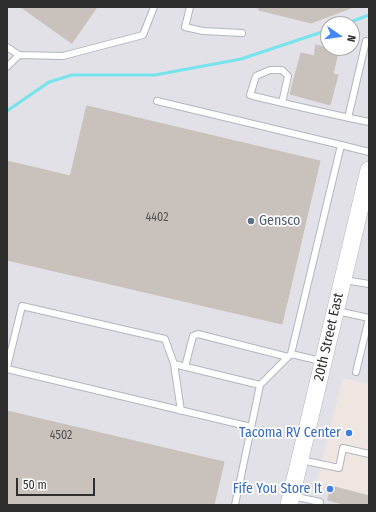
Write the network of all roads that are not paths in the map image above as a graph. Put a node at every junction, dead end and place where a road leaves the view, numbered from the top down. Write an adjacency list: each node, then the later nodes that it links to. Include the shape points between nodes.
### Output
1 (154, 7): 6 (lane, via 143,35 63,56)
2 (190, 7): 3 (lane, via 185,27 203,31)
3 (242, 33)
4 (366, 41): 10 (lane)
5 (7, 47): 6 (lane)
6 (18, 54): 7 (lane)
7 (7, 67)
8 (158, 101): 12 (lane)
9 (282, 103): 9 (lane, via 250,95 256,76 270,70 282,70 288,76); 10 (lane)
10 (348, 118): 11 (lane)
11 (369, 122)
12 (341, 145): 13 (lane); 19 (lane)
13 (369, 152)
14 (369, 170): 15 (main road, 20th Street East)
15 (343, 280): 16 (lane); 17 (main road, 20th Street East)
16 (369, 284)
17 (335, 310): 18 (lane); 20 (main road, 20th Street East)
18 (369, 318): 24 (lane)
19 (290, 356): 20 (lane); 22 (lane, via 198,334 193,336); 25 (lane)
20 (323, 362): 29 (main road, 20th Street East)
21 (174, 364): 22 (lane); 23 (lane, via 165,339 22,306); 26 (lane)
22 (185, 367): 25 (lane)
23 (7, 368): 26 (lane)
24 (356, 372)
25 (260, 385): 27 (lane)
26 (181, 411): 27 (lane)
27 (251, 427): 31 (lane)
28 (369, 454): 29 (lane, via 343,448 339,468)
29 (300, 459): 30 (main road, 20th Street East)
30 (290, 500): 32 (lane, via 320,502)
31 (235, 505)
32 (320, 505)

